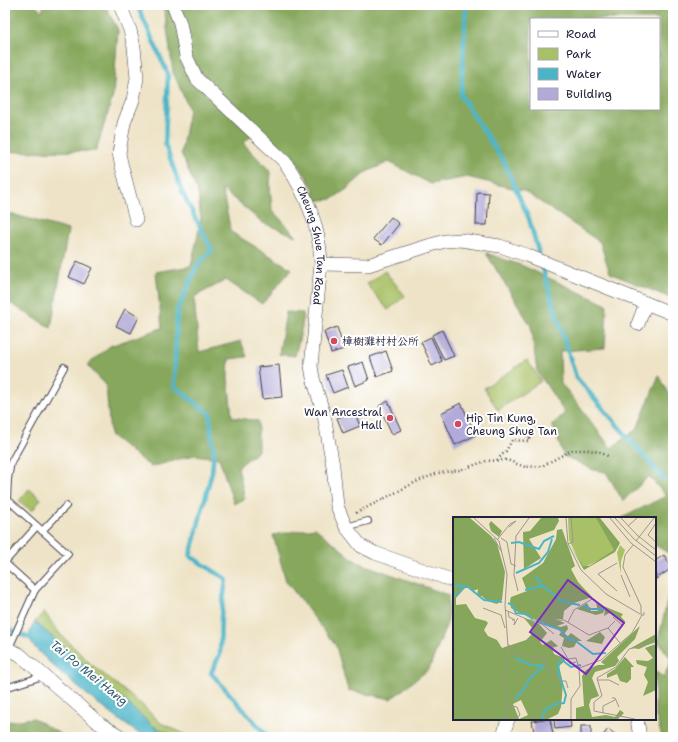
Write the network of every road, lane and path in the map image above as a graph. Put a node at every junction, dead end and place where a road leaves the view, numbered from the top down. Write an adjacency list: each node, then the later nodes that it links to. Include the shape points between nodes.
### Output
1 (120, 5): 3 (street, via 130,30 136,57 137,78 133,100 124,123 119,153)
2 (173, 5): 4 (street, Cheung Shue Tan Road, via 180,23 184,49 197,79 279,156 296,179 318,231)
3 (136, 220)
4 (322, 264): 5 (street, via 368,265 431,245 461,240 500,246 519,252); 14 (street, Cheung Shue Tan Road, via 311,366 324,415)
5 (646, 303): 6 (street); 7 (street)
6 (673, 314)
7 (638, 324)
8 (64, 367): 12 (lane, via 11,462)
9 (517, 429): 11 (path, via 530,438 528,441 512,440)
10 (608, 456): 11 (path, via 588,450 572,450 542,466 525,467 507,460)
11 (496, 461): 14 (path, via 486,461 460,470 438,473 361,511)
12 (6, 500): 16 (lane)
13 (66, 506): 18 (lane)
14 (340, 514): 17 (street, Cheung Shue Tan Road)
15 (368, 521): 17 (lane)
16 (37, 526): 18 (lane); 19 (lane)
17 (346, 527): 20 (street, Cheung Shue Tan Road, via 361,546)
18 (42, 531): 21 (lane, via 68,554)
19 (5, 562): 21 (lane)
20 (453, 581)
21 (35, 590): 22 (lane)
22 (8, 648): 23 (street, via 19,654)
23 (44, 676): 24 (lane); 27 (street, via 100,724)
24 (5, 688)
25 (508, 720): 28 (street)
26 (637, 720): 29 (street)
27 (122, 737)
28 (503, 737)
29 (640, 737)

